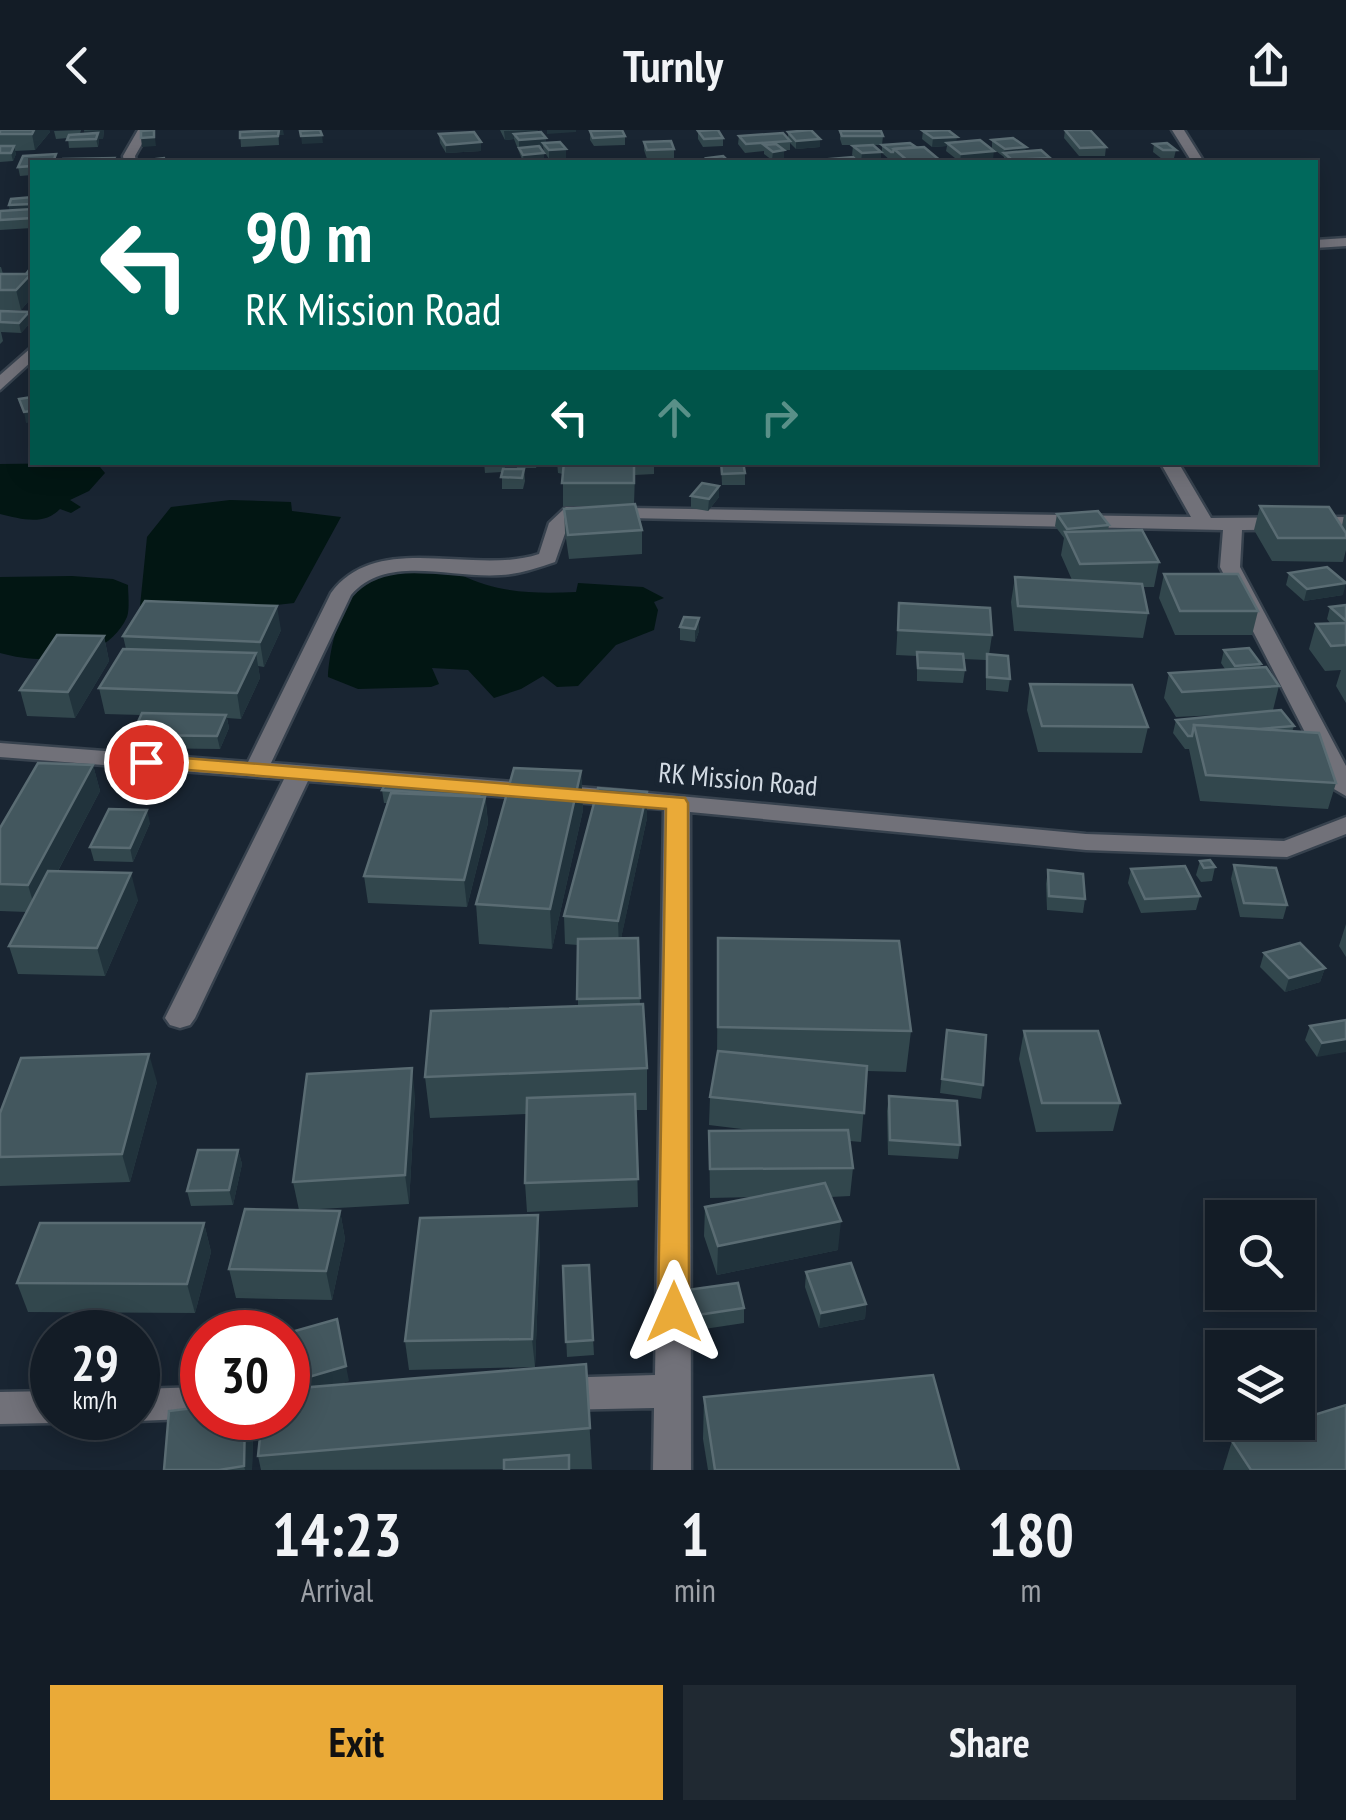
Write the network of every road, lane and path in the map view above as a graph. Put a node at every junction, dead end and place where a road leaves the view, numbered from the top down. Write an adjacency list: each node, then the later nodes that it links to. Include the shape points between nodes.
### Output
1 (144, 130): 3 (street)
2 (1178, 130): 4 (street)
3 (130, 160)
4 (1197, 160)
5 (1346, 242): 6 (street)
6 (1318, 244)
7 (30, 354): 8 (street)
8 (0, 385)
9 (1171, 465): 10 (street)
10 (1204, 523): 12 (street); 14 (street, via 574,511 559,523 548,558 520,569 362,573 341,593)
11 (1346, 523): 12 (street)
12 (1233, 524): 16 (street, via 1230,567)
13 (0, 750): 14 (street, RK Mission Road)
14 (256, 770): 15 (street, RK Mission Road)
15 (299, 773): 17 (street, RK Mission Road); 21 (street)
16 (1346, 789)
17 (677, 803): 19 (street, RK Mission Road, via 1086,842); 22 (street)
18 (1346, 825): 19 (street, RK Mission Road)
19 (1287, 849): 20 (street)
20 (1346, 850)
21 (180, 1018)
22 (673, 1391): 23 (street); 26 (street)
23 (519, 1395)
24 (30, 1407): 25 (street)
25 (0, 1408)
26 (672, 1470)

